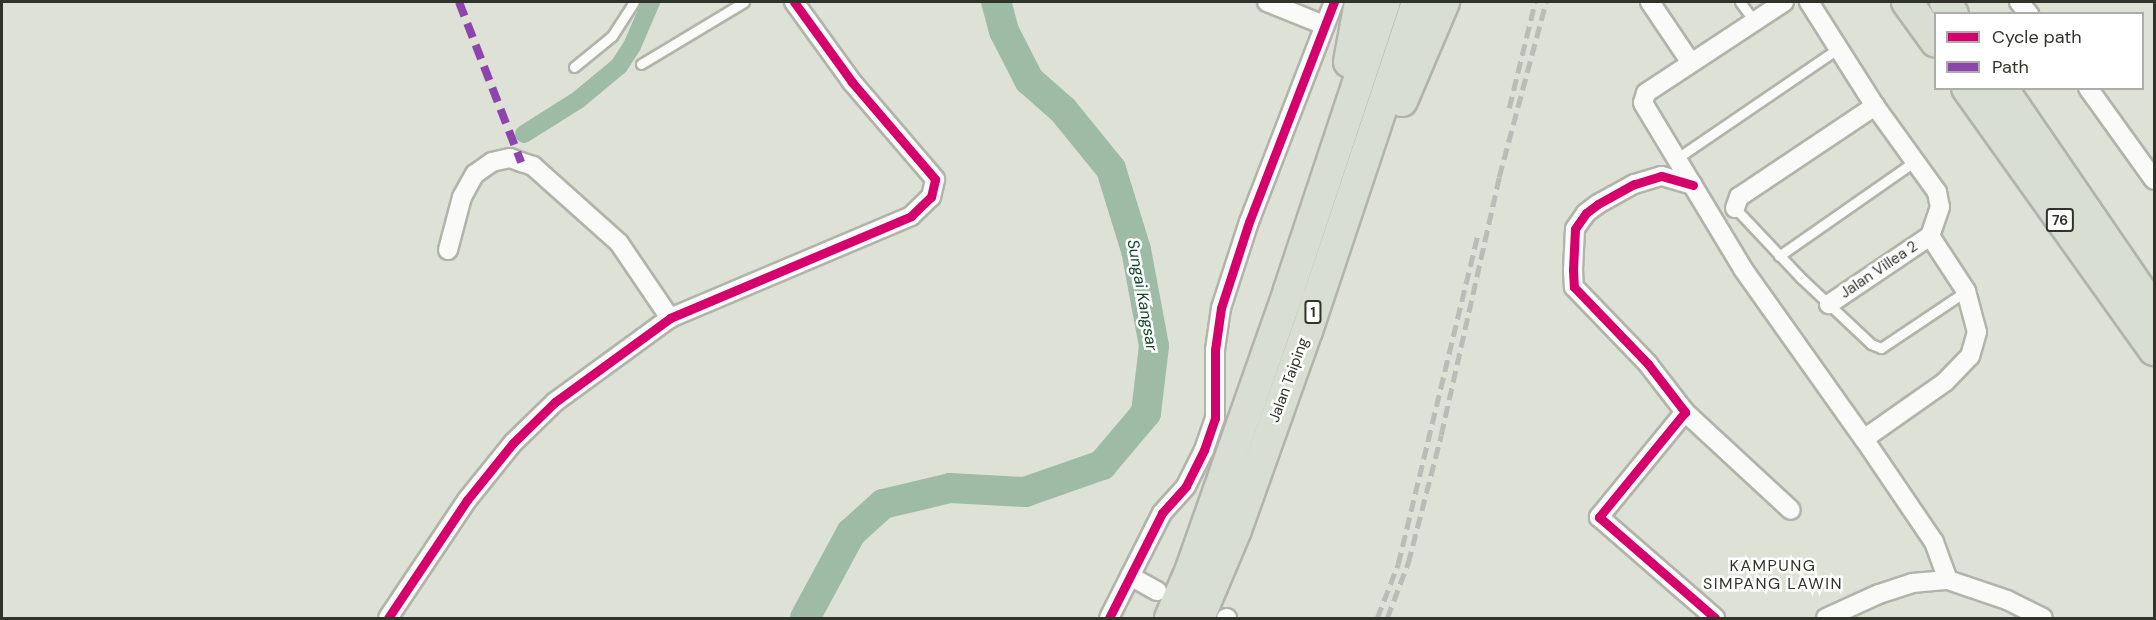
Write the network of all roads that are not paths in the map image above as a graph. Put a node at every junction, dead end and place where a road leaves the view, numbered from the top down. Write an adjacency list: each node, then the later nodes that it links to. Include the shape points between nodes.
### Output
1 (634, 2): 21 (lane, via 612,36)
2 (744, 2): 20 (lane)
3 (794, 2): 40 (street, via 852,82 936,179 932,197 911,216)
4 (1267, 2): 16 (street)
5 (1334, 2): 16 (street)
6 (1360, 2): 26 (highway)
7 (1385, 2): 26 (highway, Jalan Taiping / 1)
8 (1417, 2): 31 (highway, Jalan Taiping / 1)
9 (1444, 2): 31 (highway, via 1404,97)
10 (1650, 2): 19 (street)
11 (1740, 2): 15 (lane)
12 (1784, 2): 15 (street)
13 (1809, 2): 18 (street)
14 (1907, 2): 17 (highway)
15 (1755, 22): 19 (street)
16 (1324, 25): 45 (street, via 1249,222 1221,308 1215,350 1215,418 1186,486 1162,513)
17 (1934, 41)
18 (1839, 48): 25 (street); 28 (lane)
19 (1691, 63): 28 (street, via 1643,98)
20 (641, 64)
21 (574, 67)
22 (1968, 90): 41 (highway, 76)
23 (2003, 90): 39 (highway, 76)
24 (2090, 90): 27 (street)
25 (1875, 106): 29 (street); 33 (street, via 1739,197)
26 (1342, 127): 50 (highway, Jalan Taiping / 1, via 1289,290 1191,569)
27 (2147, 154): 30 (street)
28 (1676, 159): 32 (street)
29 (1915, 161): 34 (street, via 1937,192 1940,207); 36 (lane)
30 (2154, 180)
31 (1356, 184): 51 (highway, Jalan Taiping / 1, via 1236,530)
32 (1693, 185): 42 (street, via 1661,176 1634,184 1586,213 1575,229 1572,246 1574,287 1648,364); 43 (street, via 1743,269)
33 (1735, 208): 36 (lane)
34 (1930, 236): 37 (street); 38 (street, Jalan Villea 2)
35 (448, 250): 40 (street, via 462,197 475,174 492,162 510,158 533,166 619,243)
36 (1779, 256): 38 (lane)
37 (1966, 291): 38 (lane, via 1881,348); 43 (street, via 1977,332 1970,356 1945,382)
38 (1829, 304)
39 (2154, 310)
40 (670, 318): 48 (street, via 555,402 513,443 467,500)
41 (2154, 350)
42 (1685, 412): 44 (street); 52 (street, via 1599,517)
43 (1864, 440): 46 (street, via 1935,542)
44 (1791, 510)
45 (1130, 576): 47 (street); 49 (street)
46 (1948, 580): 53 (street, via 1912,583); 54 (street, via 2007,600)
47 (1157, 591)
48 (388, 618)
49 (1109, 618)
50 (1170, 618)
51 (1199, 618)
52 (1715, 618)
53 (1826, 618)
54 (2043, 618)

